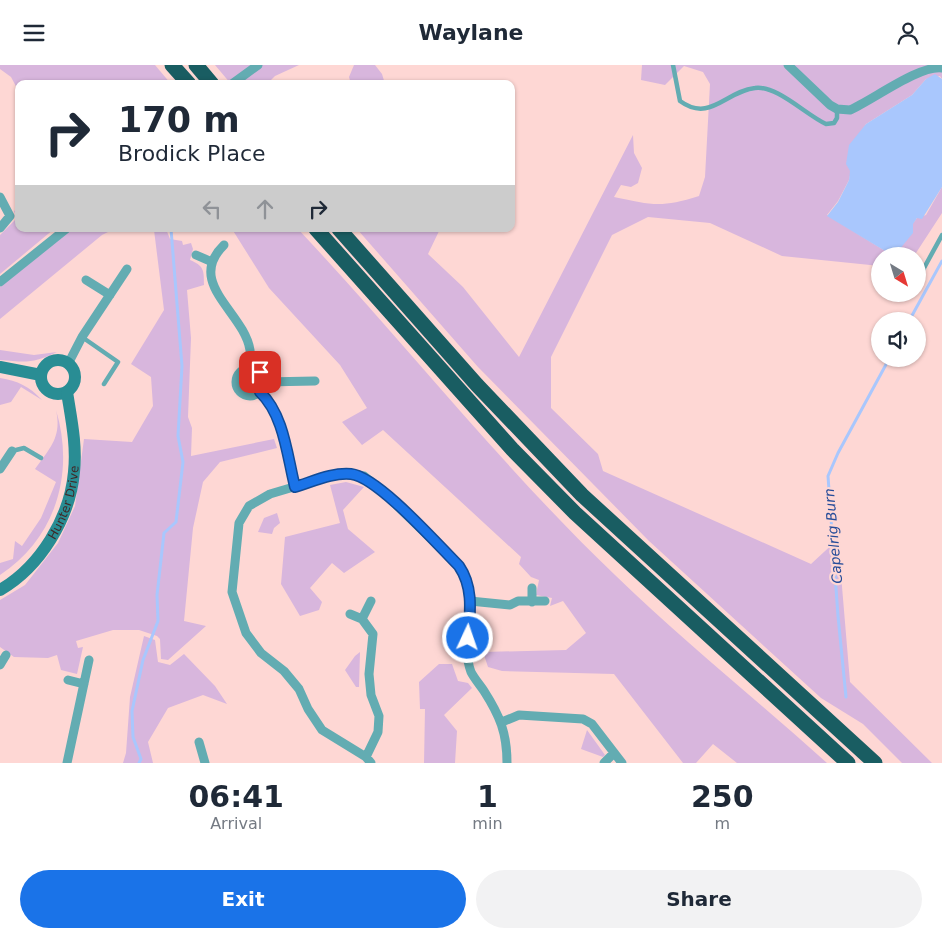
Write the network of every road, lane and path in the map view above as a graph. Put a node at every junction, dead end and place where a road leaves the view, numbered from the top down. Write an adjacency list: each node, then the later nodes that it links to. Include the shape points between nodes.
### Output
1 (172, 65): 7 (highway)
2 (196, 65): 8 (highway)
3 (258, 65): 9 (street)
4 (673, 65): 10 (lane, via 680,101 700,109 754,87 780,94 826,124 834,123 838,118)
5 (788, 65): 10 (street)
6 (942, 68): 10 (street, via 935,66 921,70 861,105 850,110)
7 (186, 80)
8 (209, 80)
9 (237, 80)
10 (837, 109)
11 (0, 197): 12 (street, via 10,216)
12 (0, 228)
13 (62, 232): 23 (street)
14 (319, 232): 61 (highway, via 512,449 575,513)
15 (342, 232): 62 (highway, via 477,385 582,495)
16 (942, 235): 20 (lane)
17 (224, 245): 19 (street)
18 (196, 255): 19 (street)
19 (212, 262): 28 (street, via 212,283 244,333 250,351)
20 (926, 264)
21 (127, 269): 24 (street)
22 (86, 280): 24 (street)
23 (0, 282)
24 (110, 295): 25 (street)
25 (82, 337): 26 (street); 32 (lane, via 118,362)
26 (68, 364): 29 (street, via 50,362); 33 (street, Hunter Drive, via 73,369 74,379)
27 (0, 367): 29 (street)
28 (247, 369): 31 (street, via 260,372); 34 (street, via 237,378 240,391 247,396)
29 (41, 375): 33 (street, via 46,390 56,394)
30 (315, 381): 31 (street)
31 (264, 382): 34 (street)
32 (104, 385)
33 (67, 391): 40 (street, Hunter Drive, via 74,435 74,473 67,504 44,550)
34 (260, 392): 38 (street, via 277,417)
35 (12, 451): 36 (lane, via 24,448); 37 (street)
36 (41, 458)
37 (0, 469)
38 (295, 487): 42 (street, via 334,475 364,477 459,566 467,581); 55 (street, via 258,499 249,506 239,523 232,592 246,633 261,653 284,671 299,689 322,730)
39 (532, 589): 44 (street)
40 (0, 590)
41 (371, 601): 46 (street)
42 (470, 601): 44 (street, via 510,605 518,601); 52 (street, via 468,638 471,672)
43 (545, 601): 44 (street)
44 (532, 602)
45 (350, 614): 46 (street)
46 (362, 619): 55 (street, via 373,634 368,674 379,716 378,732)
47 (6, 655): 49 (street)
48 (90, 660): 51 (street)
49 (0, 665)
50 (68, 680): 51 (street)
51 (84, 683): 56 (street)
52 (502, 722): 54 (street, via 519,715 584,719 592,724); 58 (street)
53 (199, 742): 57 (street)
54 (614, 753): 59 (street); 60 (street)
55 (369, 760)
56 (67, 763)
57 (205, 763)
58 (507, 763)
59 (604, 763)
60 (622, 763)
61 (848, 763)
62 (875, 763)

